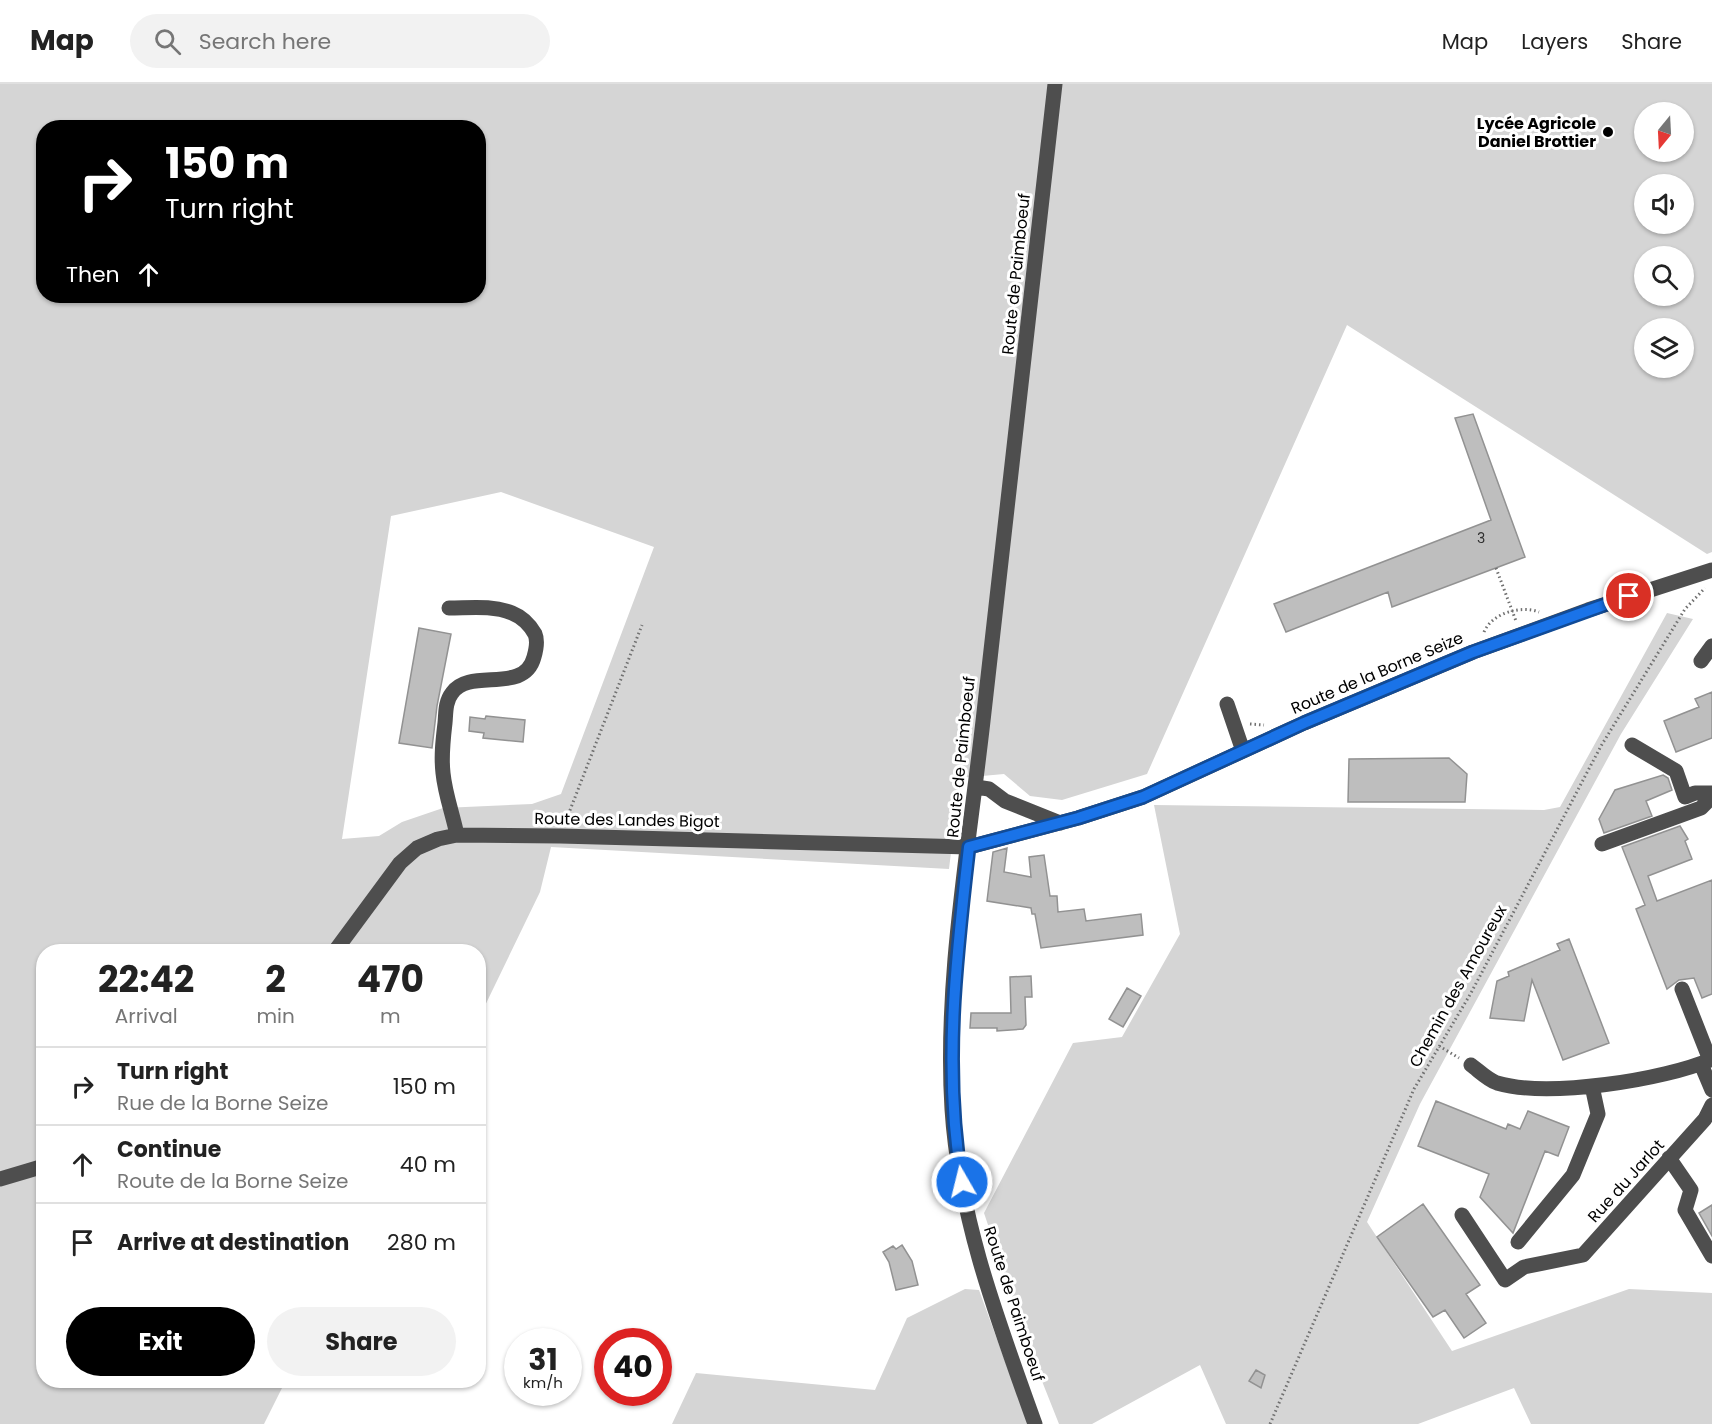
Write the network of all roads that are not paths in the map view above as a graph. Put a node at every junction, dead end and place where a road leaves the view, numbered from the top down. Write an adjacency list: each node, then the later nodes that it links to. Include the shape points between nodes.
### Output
1 (1055, 84): 9 (street, Route de Paimboeuf)
2 (1712, 570): 8 (street, Route de la Borne Seize, via 1521,634)
3 (449, 608): 12 (street, via 504,610 519,616 536,636 532,663 524,672 511,678 462,684 452,691 446,704 443,776)
4 (1712, 646): 5 (street)
5 (1701, 661)
6 (1227, 704): 8 (street)
7 (1632, 745): 10 (street, via 1676,771 1685,797 1695,793)
8 (1243, 751): 11 (street, Route de la Borne Seize, via 1143,797)
9 (976, 787): 11 (street, via 989,789 1005,801); 14 (street, Route de Paimboeuf)
10 (1712, 795): 13 (street, via 1701,808)
11 (1060, 823): 14 (street, Route des Landes Bigot)
12 (457, 835): 14 (street, Route des Landes Bigot); 15 (street, Route des Landes Bigot, via 417,848 399,863)
13 (1602, 844)
14 (969, 847): 28 (street, Route de Paimboeuf, via 952,1015 952,1110 969,1224 1007,1352)
15 (340, 944)
16 (1682, 989): 17 (street)
17 (1708, 1061): 19 (street, via 1677,1072); 20 (street)
18 (1471, 1065): 19 (street, via 1496,1083 1541,1088)
19 (1592, 1086): 26 (street, via 1598,1114 1573,1175)
20 (1712, 1090)
21 (1712, 1105): 22 (street, Rue du Jarlot)
22 (1669, 1158): 25 (street, Rue du Jarlot, via 1583,1255 1524,1266 1505,1280); 27 (street, via 1691,1190 1685,1210)
23 (36, 1168): 24 (street)
24 (0, 1179)
25 (1462, 1215)
26 (1518, 1242)
27 (1712, 1256)
28 (1035, 1424)

